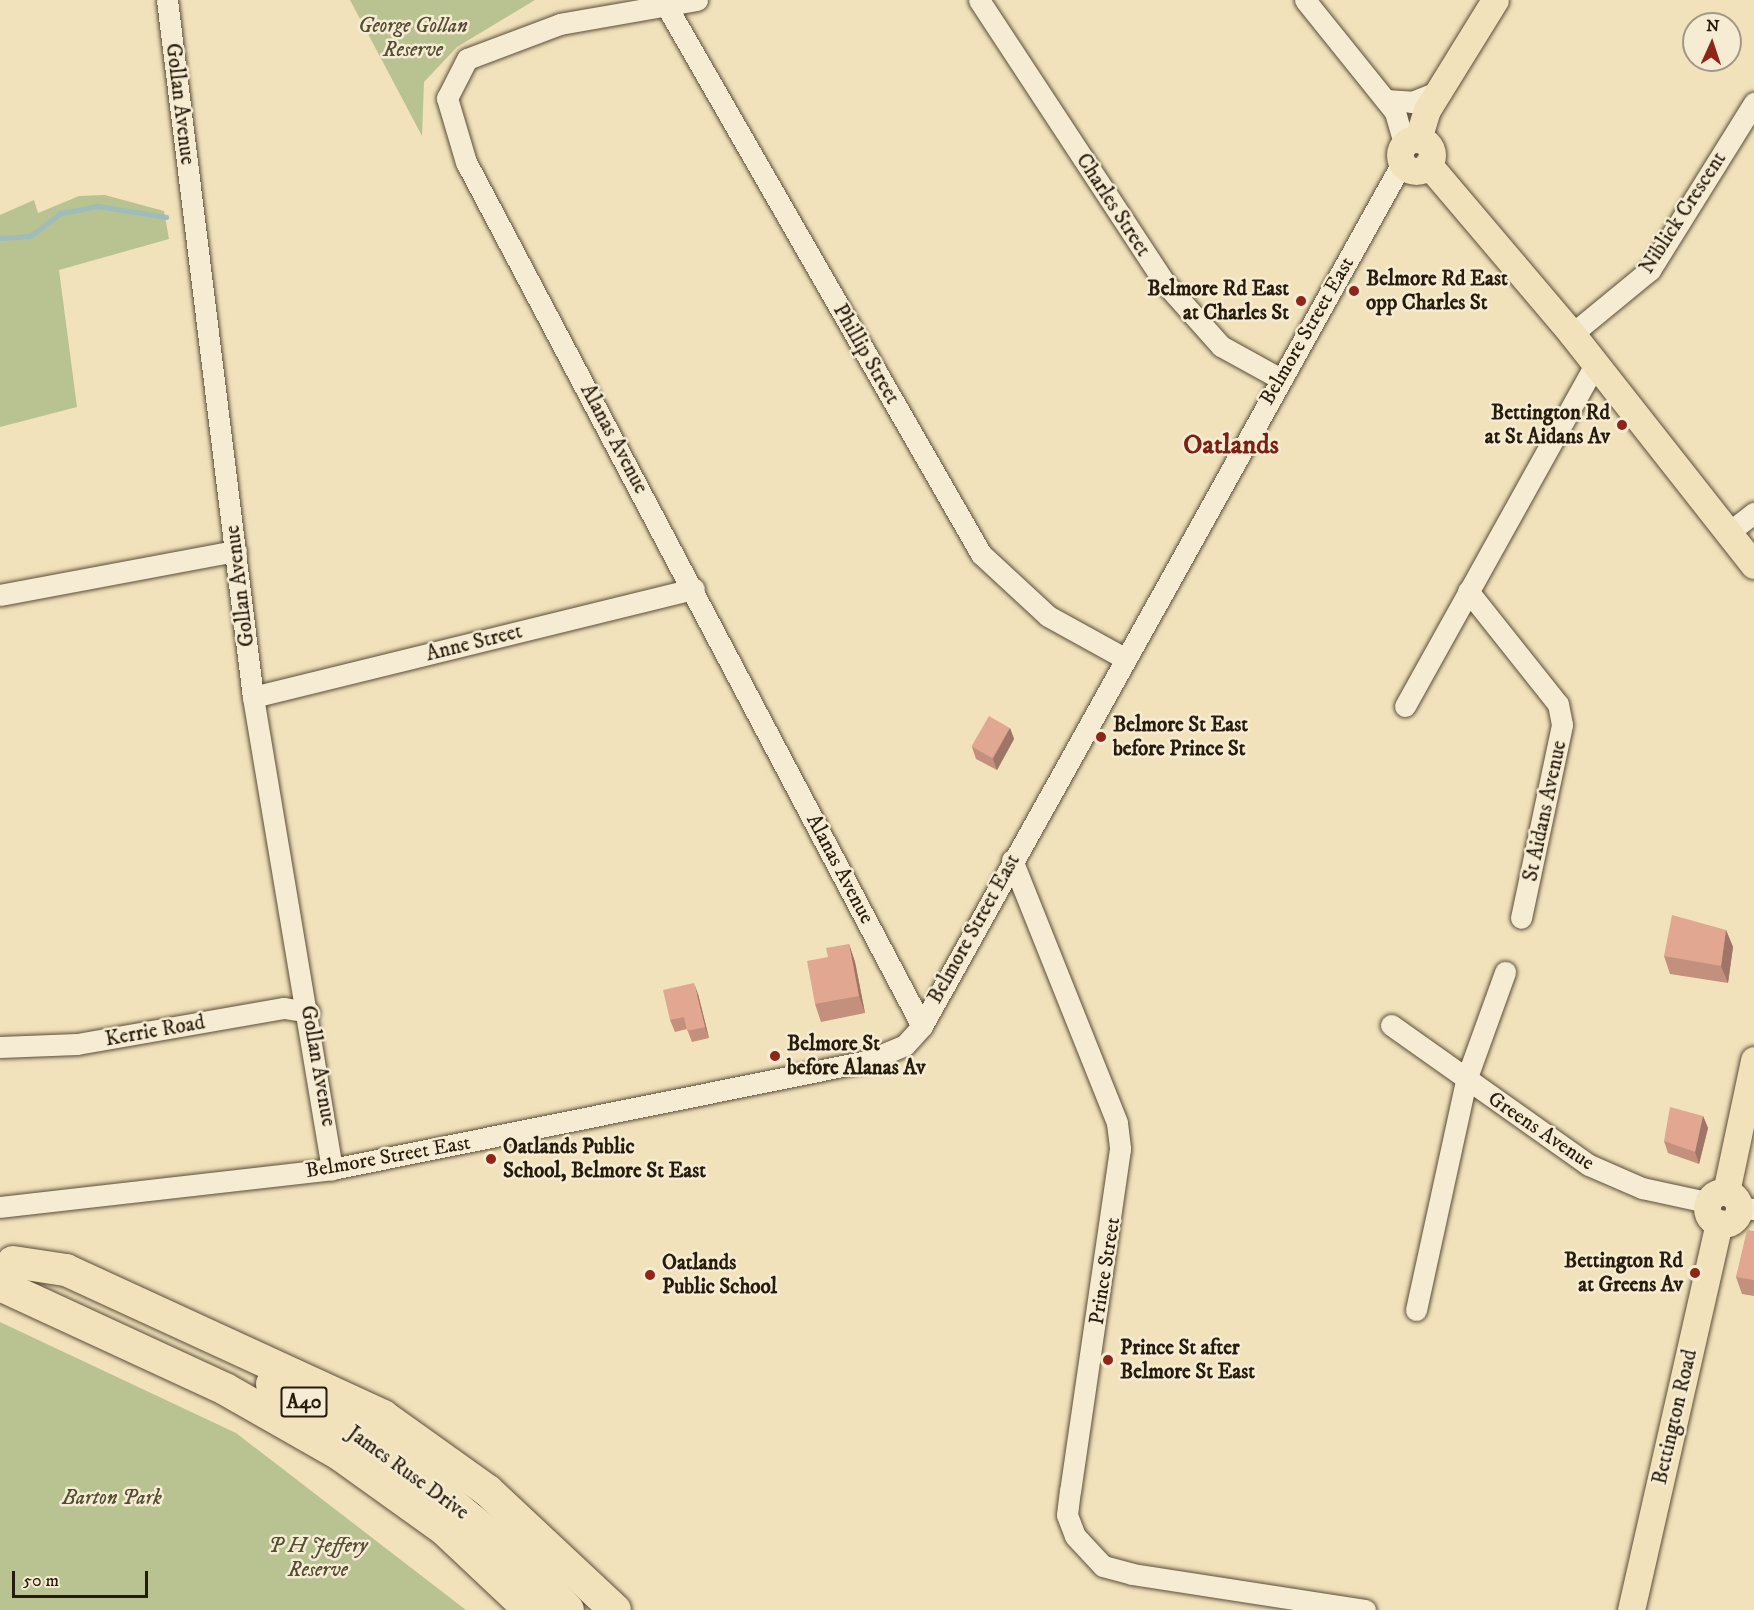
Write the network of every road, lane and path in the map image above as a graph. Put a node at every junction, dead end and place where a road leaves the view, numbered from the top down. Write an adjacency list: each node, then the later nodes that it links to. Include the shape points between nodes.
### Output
1 (167, 0): 16 (street, Gollan Avenue)
2 (697, 0): 6 (street, Alanas Avenue)
3 (979, 0): 13 (street, Charles Street, via 1164,282 1221,346)
4 (1305, 0): 8 (street)
5 (1495, 0): 7 (main road)
6 (664, 3): 18 (street, Alanas Avenue, via 560,24 467,58 447,98 466,162); 21 (street, Phillip Street, via 981,554 1048,616)
7 (1439, 91): 8 (street, via 1412,102); 10 (main road)
8 (1386, 100): 10 (street, via 1403,126)
9 (1754, 103): 11 (street, Niblick Crescent, via 1650,270)
10 (1408, 149): 11 (main road, via 1414,171 1428,164); 13 (street, Belmore Street East)
11 (1572, 334): 12 (main road)
12 (1594, 365): 15 (main road); 19 (street)
13 (1279, 378): 21 (street, Belmore Street East)
14 (1754, 513): 15 (street)
15 (1728, 533): 17 (main road)
16 (236, 551): 20 (street); 22 (street, Gollan Avenue)
17 (1754, 565)
18 (694, 589): 22 (street, Anne Street); 29 (street, Alanas Avenue)
19 (1468, 591): 23 (street); 25 (street, St Aidans Avenue, via 1558,704 1562,725)
20 (0, 595)
21 (1124, 658): 24 (street, Belmore Street East)
22 (253, 697): 27 (street, Gollan Avenue)
23 (1405, 706)
24 (1012, 860): 29 (street, Belmore Street East); 43 (street, Prince Street, via 1117,1123 1120,1149 1067,1515 1075,1536 1103,1566 1132,1574)
25 (1521, 918)
26 (1504, 972): 32 (street)
27 (309, 1012): 30 (street, Kerrie Road, via 284,1008 77,1044); 33 (street, Gollan Avenue)
28 (1391, 1025): 32 (street, Greens Avenue)
29 (922, 1026): 33 (street, Belmore Street East, via 905,1045 878,1059)
30 (0, 1047)
31 (1754, 1060): 34 (main road, Bettington Road)
32 (1466, 1080): 34 (street, Greens Avenue, via 1589,1166 1642,1188); 37 (street)
33 (333, 1169): 35 (street, Belmore Street East)
34 (1729, 1206): 44 (main road, Bettington Road)
35 (0, 1207)
36 (4, 1268): 38 (highway, James Ruse Drive / A40); 41 (highway, James Ruse Drive / A40, via 235,1365 354,1432 456,1505); 42 (highway, via 66,1270 383,1416 488,1491)
37 (1416, 1310)
38 (265, 1410): 39 (highway, via 434,1542); 40 (highway, James Ruse Drive / A40, via 339,1454 445,1530)
39 (504, 1610)
40 (530, 1610)
41 (568, 1610)
42 (615, 1610)
43 (1365, 1610)
44 (1631, 1610)

